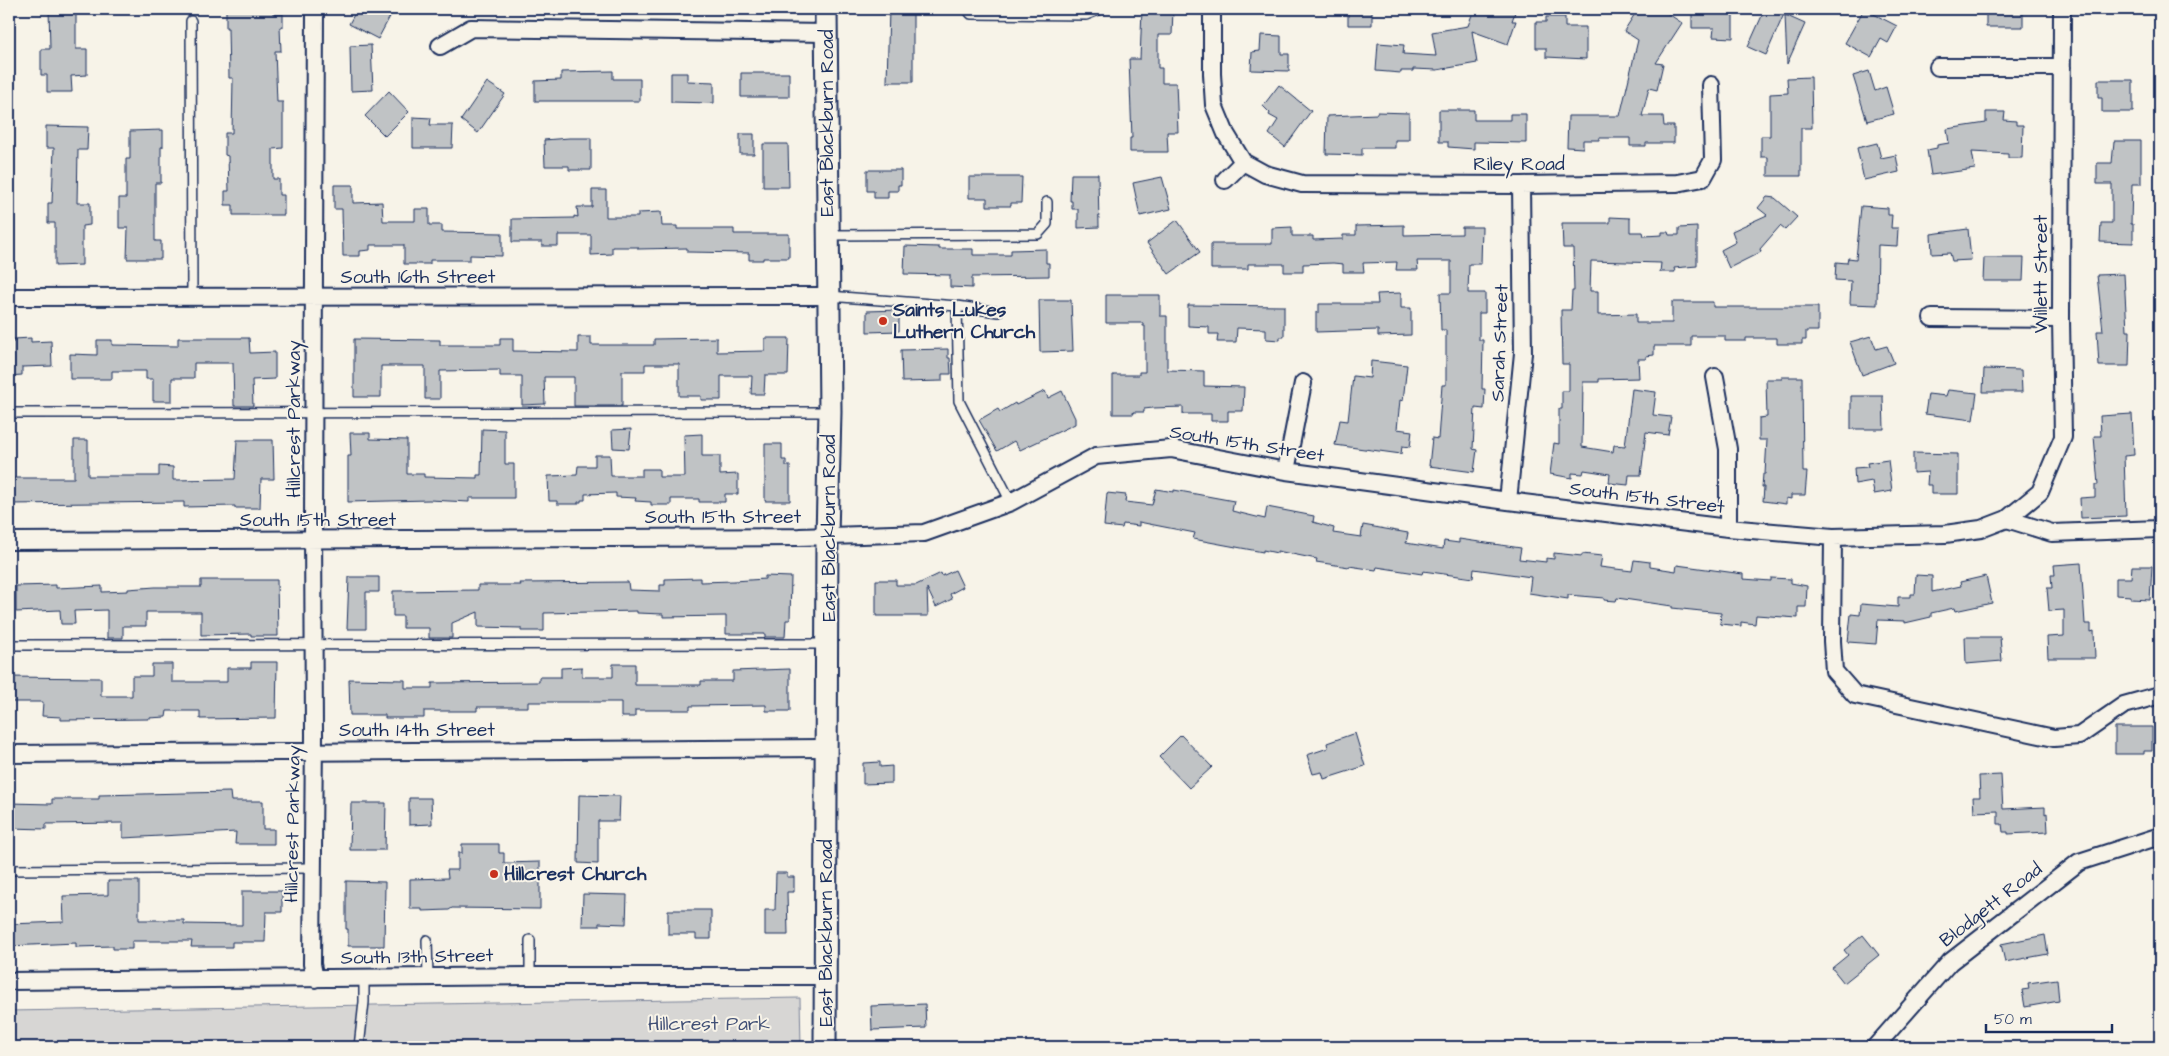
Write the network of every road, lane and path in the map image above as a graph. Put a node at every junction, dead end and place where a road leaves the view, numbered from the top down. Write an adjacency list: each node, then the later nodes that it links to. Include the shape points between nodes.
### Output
1 (315, 9): 21 (street, Hillcrest Parkway)
2 (826, 9): 8 (street, East Blackburn Road)
3 (967, 9): 4 (lane, via 972,14 1086,15)
4 (1101, 9)
5 (1212, 9): 13 (street, Riley Road, via 1214,105 1226,134)
6 (2062, 9): 11 (street, Willett Street)
7 (191, 22): 20 (lane)
8 (826, 33): 9 (street, via 472,28); 17 (street, East Blackburn Road)
9 (440, 46)
10 (1938, 67): 11 (street)
11 (2062, 67): 25 (street, Willett Street)
12 (1712, 85): 15 (street, Riley Road, via 1713,160 1703,178 1677,183)
13 (1244, 162): 14 (street); 15 (street, Riley Road, via 1265,174 1302,184)
14 (1225, 180)
15 (1521, 185): 32 (street, Sarah Street, via 1523,353)
16 (1047, 202): 17 (lane, via 1046,224 1038,234)
17 (828, 235): 18 (street, East Blackburn Road)
18 (828, 296): 21 (street, South 16th Street); 22 (lane); 28 (street, East Blackburn Road)
19 (9, 297): 20 (street, South 16th Street)
20 (192, 297): 21 (street, South 16th Street)
21 (314, 298): 30 (street, Hillcrest Parkway)
22 (957, 306): 23 (lane); 33 (lane, via 959,401)
23 (998, 312)
24 (1932, 318): 25 (street)
25 (2061, 319): 34 (street, Willett Street, via 2063,437 2040,492)
26 (1715, 377): 35 (street, via 1728,449)
27 (1303, 383): 31 (street)
28 (830, 412): 30 (lane); 37 (street, East Blackburn Road)
29 (9, 413): 30 (lane)
30 (314, 413): 39 (street, Hillcrest Parkway)
31 (1286, 471): 32 (street, South 15th Street); 33 (street, South 15th Street, via 1172,449 1096,456)
32 (1508, 501): 35 (street, South 15th Street)
33 (1012, 502): 37 (street, South 15th Street, via 924,533)
34 (2007, 518): 36 (street, via 2052,533); 38 (street, South 15th Street, via 1981,529 1945,534)
35 (1728, 528): 38 (street, South 15th Street)
36 (2160, 529)
37 (827, 536): 39 (street, South 15th Street); 41 (street, East Blackburn Road)
38 (1833, 538): 44 (street, via 1834,671 1855,696 2054,738 2079,736 2124,705)
39 (313, 540): 40 (street, South 15th Street); 43 (street, Hillcrest Parkway)
40 (9, 541)
41 (828, 644): 43 (lane); 45 (street, East Blackburn Road)
42 (9, 645): 43 (lane)
43 (314, 646): 46 (street, Hillcrest Parkway)
44 (2160, 695)
45 (826, 748): 46 (street, South 14th Street); 54 (street, East Blackburn Road)
46 (314, 751): 47 (street, South 14th Street); 49 (street, Hillcrest Parkway)
47 (9, 754)
48 (2160, 836): 61 (street, Blodgett Road, via 2079,862 1950,962)
49 (312, 868): 50 (lane); 57 (street, Hillcrest Parkway, via 312,964)
50 (9, 870)
51 (427, 940): 55 (lane)
52 (530, 940): 53 (lane)
53 (530, 976): 54 (street, South 13th Street); 55 (street, South 13th Street)
54 (825, 976): 60 (street, East Blackburn Road)
55 (428, 977): 56 (street, South 13th Street)
56 (364, 978): 57 (street, South 13th Street); 59 (lane)
57 (315, 979): 58 (street, South 13th Street)
58 (9, 981)
59 (359, 1047)
60 (825, 1047)
61 (1875, 1047)

